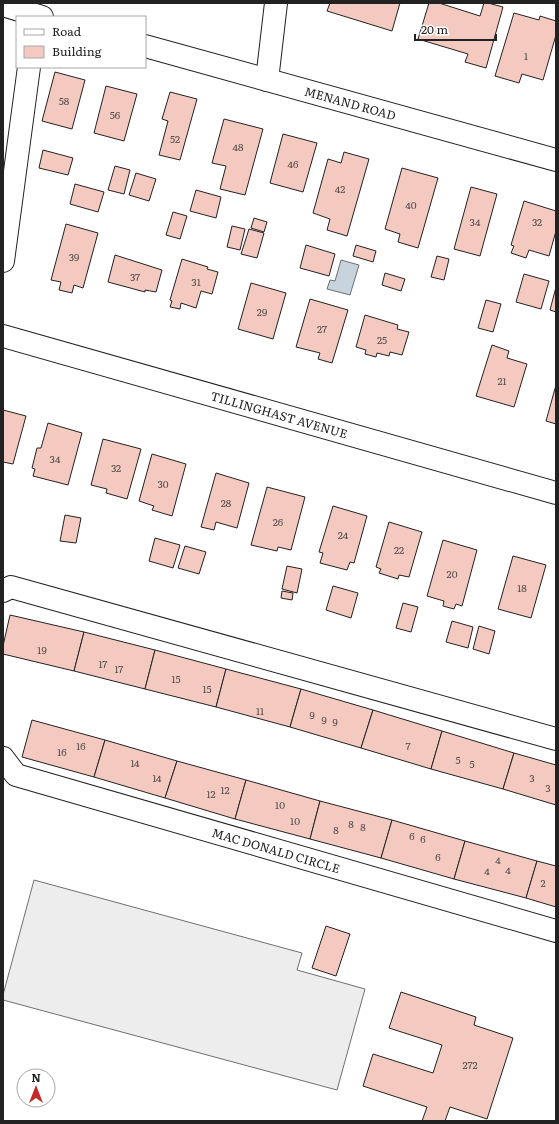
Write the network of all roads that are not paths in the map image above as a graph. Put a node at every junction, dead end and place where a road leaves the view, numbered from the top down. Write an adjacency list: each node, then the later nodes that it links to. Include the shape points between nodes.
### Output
1 (276, 3): 6 (street)
2 (3, 5): 3 (street)
3 (35, 13)
4 (146, 46): 6 (street, MENAND ROAD)
5 (29, 68): 8 (street)
6 (267, 80): 7 (street, MENAND ROAD)
7 (556, 160)
8 (3, 261)
9 (3, 336): 10 (street, TILLINGHAST AVENUE)
10 (556, 493)
11 (3, 591): 12 (street, via 11,587)
12 (556, 739)
13 (3, 758): 14 (street, MAC DONALD CIRCLE, via 16,776)
14 (556, 931)

